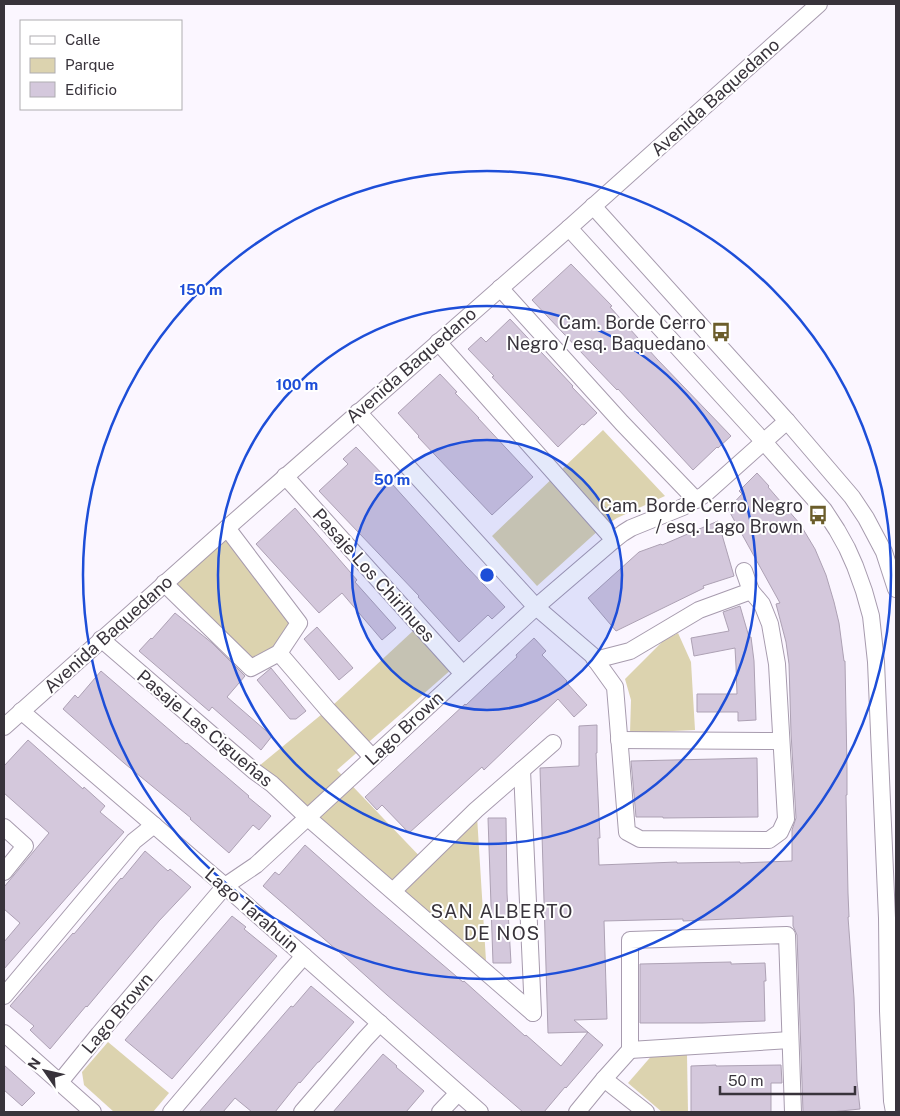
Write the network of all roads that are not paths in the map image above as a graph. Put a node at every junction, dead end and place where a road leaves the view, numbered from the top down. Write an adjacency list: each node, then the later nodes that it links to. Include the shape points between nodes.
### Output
1 (819, 4): 2 (street, Avenida Baquedano)
2 (593, 206): 3 (street, Avenida Baquedano); 7 (street)
3 (569, 228): 4 (street, Avenida Baquedano); 8 (street)
4 (500, 288): 5 (street, Avenida Baquedano); 10 (street)
5 (438, 342): 6 (street, Avenida Baquedano); 12 (street)
6 (358, 412): 9 (street, Avenida Baquedano); 17 (street)
7 (787, 421): 8 (street, Lago Brown); 15 (street, via 836,477 866,518 884,552)
8 (764, 442): 10 (street, Lago Brown); 52 (street, via 838,530 855,566 871,616 876,662)
9 (286, 476): 11 (street, Avenida Baquedano); 21 (street, Pasaje Los Chirihues)
10 (696, 500): 12 (street, Lago Brown, via 631,528)
11 (227, 528): 14 (street, Avenida Baquedano); 19 (street, via 299,623)
12 (614, 540): 17 (street, Lago Brown)
13 (744, 571): 16 (street)
14 (164, 583): 18 (street, Avenida Baquedano); 19 (street, via 251,668)
15 (896, 589)
16 (751, 591): 20 (street, via 699,610 630,651); 25 (street, via 762,604 770,624)
17 (536, 607): 20 (street); 21 (street, Lago Brown)
18 (101, 639): 22 (street, Avenida Baquedano); 29 (street, Pasaje Las Cigueñas)
19 (279, 653): 27 (street)
20 (595, 660): 24 (street, via 615,687)
21 (463, 674): 27 (street, Lago Brown)
22 (21, 711): 23 (street, Avenida Baquedano); 30 (street, Lago Tarahuin)
23 (4, 727)
24 (619, 740): 25 (street); 25 (street, via 627,832 640,839 769,840 780,832 786,819)
25 (781, 741)
26 (553, 743): 28 (street)
27 (372, 757): 29 (street, Lago Brown)
28 (522, 770): 34 (street); 34 (street, Pasaje Las Cigueñas, via 533,1013)
29 (307, 817): 33 (street, Lago Brown, via 256,865); 34 (street, Pasaje Las Cigueñas)
30 (154, 825): 33 (street, Lago Tarahuin); 36 (street, via 134,841)
31 (4, 827): 32 (street, via 26,846)
32 (4, 872)
33 (225, 886): 35 (street, Lago Tarahuin); 42 (street, Lago Brown)
34 (392, 891)
35 (304, 956): 37 (street, Lago Tarahuin); 45 (street)
36 (4, 996)
37 (380, 1023): 43 (street, Lago Tarahuin); 46 (street)
38 (4, 1033): 42 (street)
39 (790, 1040): 40 (street); 40 (street, via 787,935 630,940); 51 (street)
40 (630, 1050): 41 (street)
41 (604, 1079): 49 (street); 50 (street)
42 (60, 1082): 44 (street)
43 (458, 1093): 47 (street); 48 (street, Lago Tarahuin)
44 (93, 1112)
45 (171, 1112)
46 (302, 1112)
47 (440, 1112)
48 (480, 1112)
49 (577, 1112)
50 (646, 1112)
51 (793, 1112)
52 (894, 1112)

